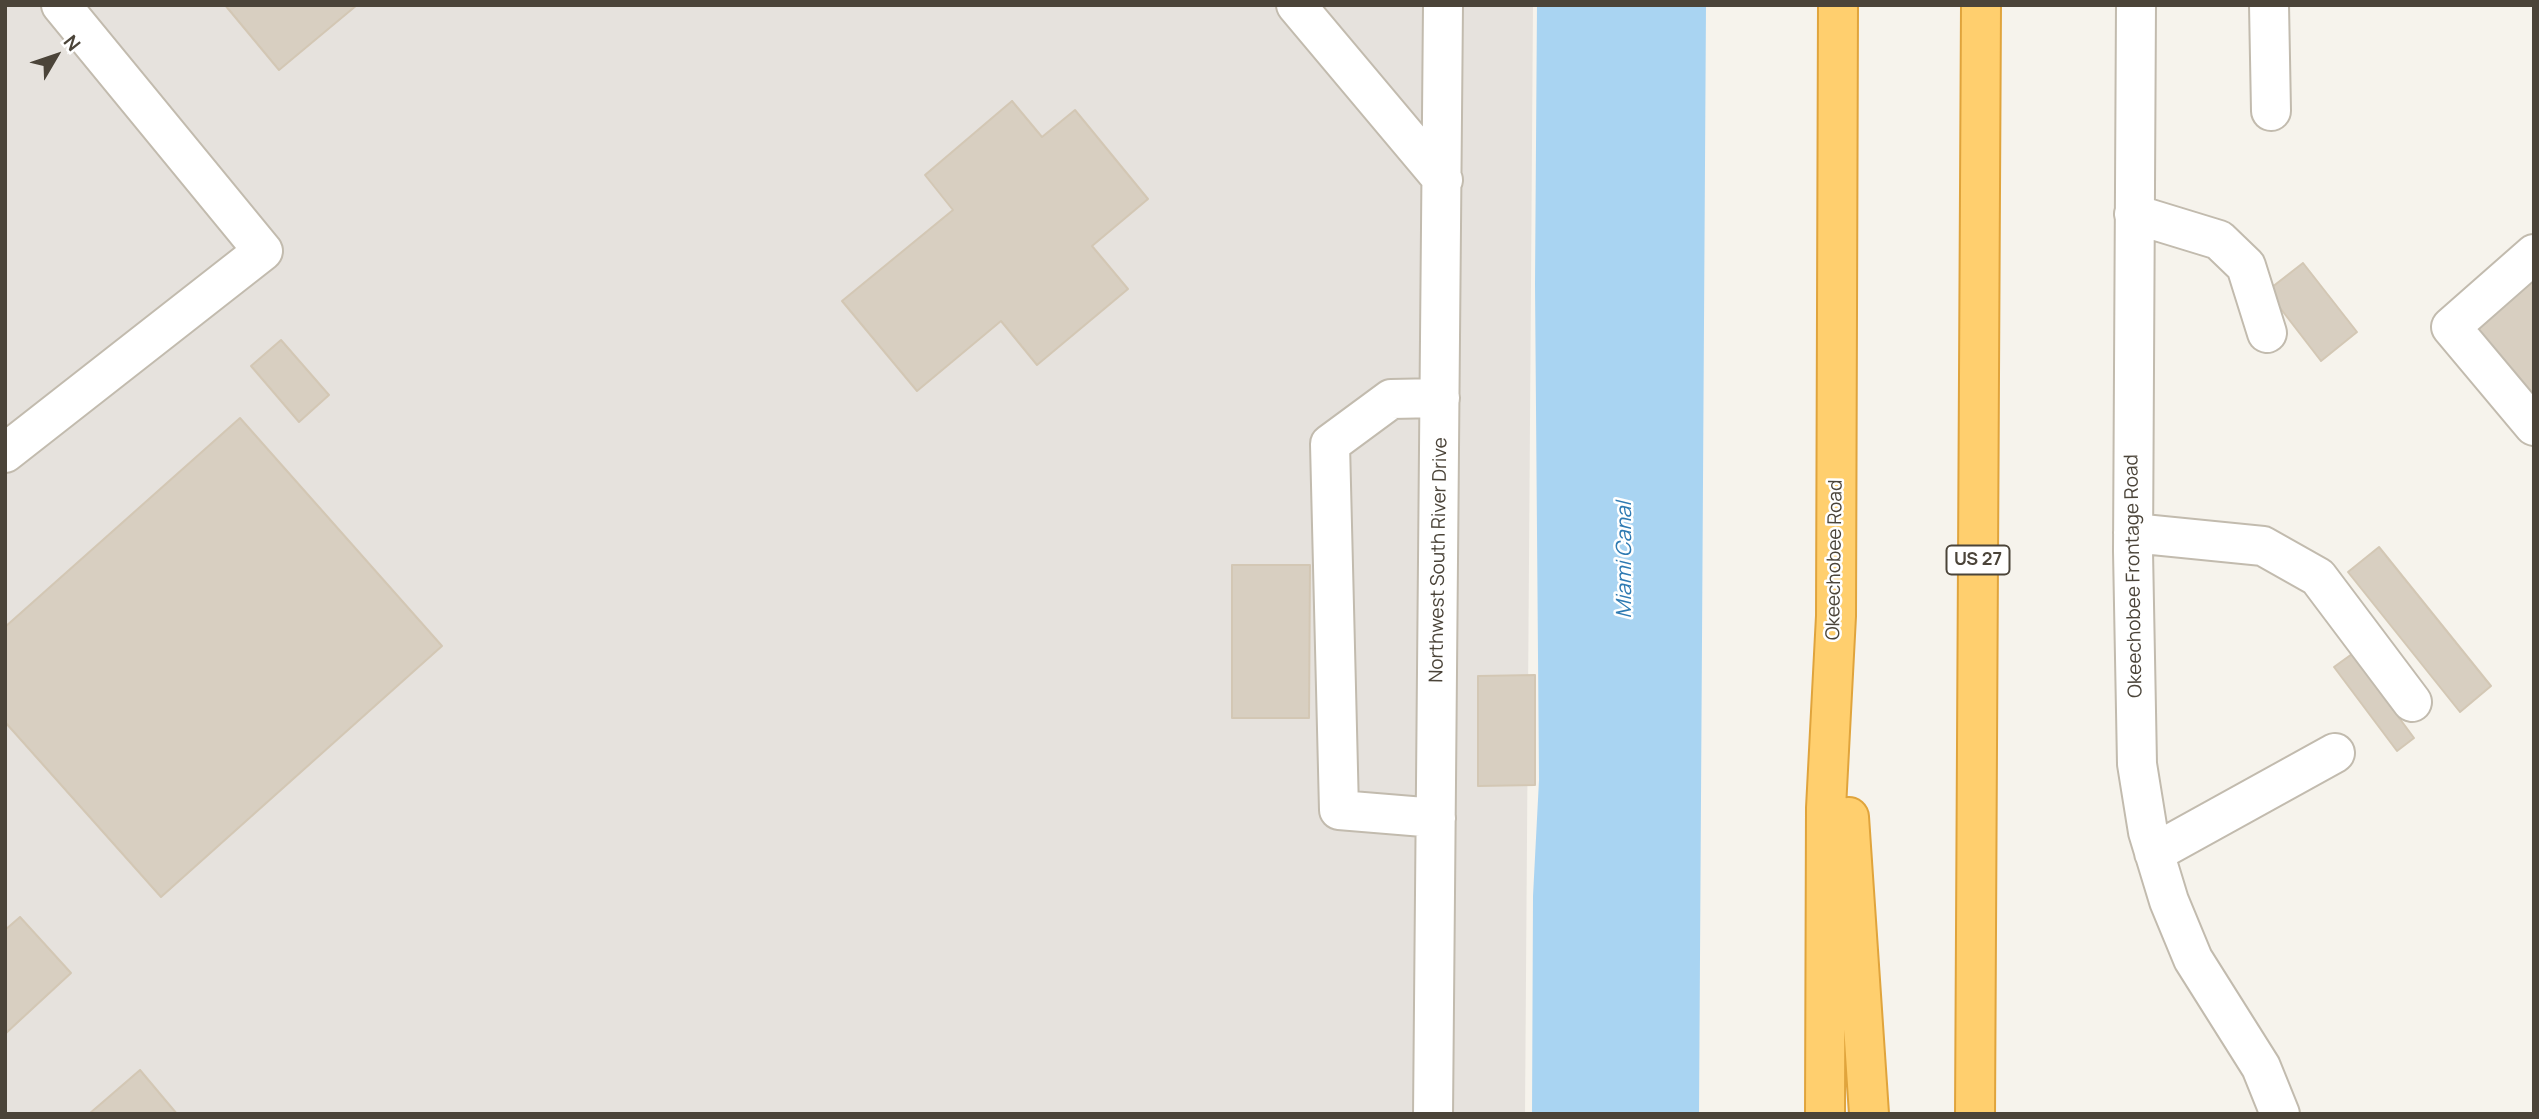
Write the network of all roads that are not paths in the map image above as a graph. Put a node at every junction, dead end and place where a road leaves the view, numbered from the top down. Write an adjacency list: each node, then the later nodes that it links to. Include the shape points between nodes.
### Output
1 (61, 5): 15 (street, via 263,251)
2 (1296, 5): 9 (street)
3 (1443, 5): 9 (street, Northwest South River Drive)
4 (1838, 5): 17 (highway, Okeechobee Road)
5 (1981, 5): 25 (highway, US 27)
6 (2136, 5): 10 (street, Okeechobee Frontage Road)
7 (2269, 5): 8 (street)
8 (2271, 111)
9 (1443, 180): 13 (street, Northwest South River Drive)
10 (2134, 214): 12 (street, via 2219,240 2246,266); 16 (street, Okeechobee Frontage Road)
11 (2534, 254): 14 (street, via 2451,327)
12 (2267, 334)
13 (1440, 398): 20 (street, Northwest South River Drive); 20 (street, via 1391,399 1331,444 1339,810)
14 (2534, 426)
15 (5, 453)
16 (2133, 533): 18 (street, via 2263,546 2318,577); 21 (street, Okeechobee Frontage Road, via 2137,764)
17 (1836, 616): 23 (highway, Okeechobee Road, via 1826,808); 24 (highway)
18 (2412, 702)
19 (2335, 753): 21 (street)
20 (1436, 818): 22 (street, Northwest South River Drive)
21 (2154, 853): 26 (street, Okeechobee Frontage Road, via 2193,959 2261,1067)
22 (1433, 1114)
23 (1825, 1114)
24 (1869, 1114)
25 (1975, 1114)
26 (2280, 1114)

